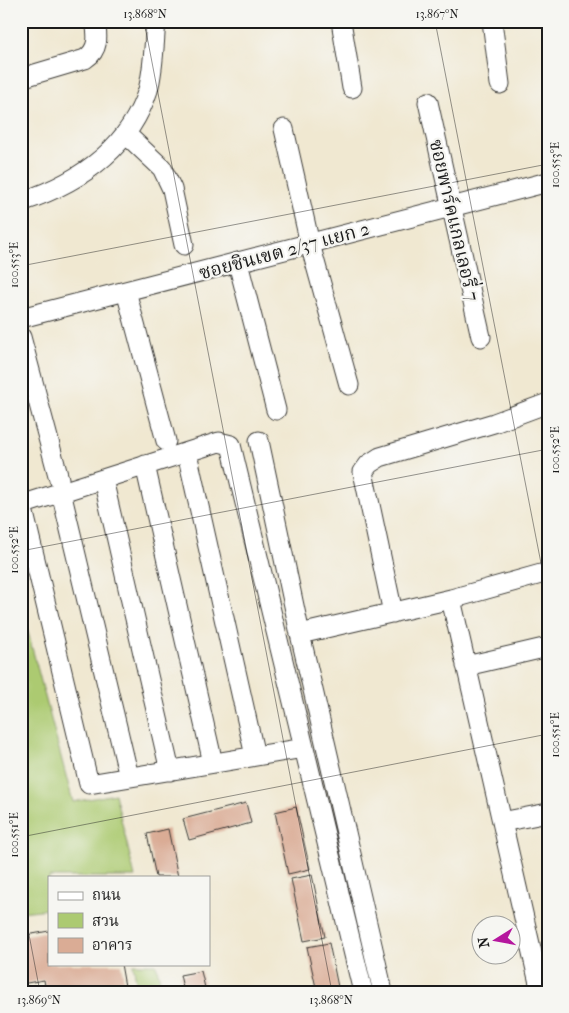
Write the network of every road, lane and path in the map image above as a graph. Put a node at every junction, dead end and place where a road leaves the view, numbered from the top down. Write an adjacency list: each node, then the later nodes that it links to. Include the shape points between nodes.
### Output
1 (95, 21): 5 (street, via 98,41 93,54)
2 (156, 21): 10 (street, via 149,88 140,113)
3 (341, 21): 7 (street)
4 (492, 21): 6 (street)
5 (21, 78)
6 (500, 84)
7 (352, 88)
8 (428, 102): 13 (street, ซอยพาร์คแกลเลอรี่ 7)
9 (284, 129): 14 (street)
10 (126, 134): 12 (street, via 98,164 73,181); 15 (street, via 162,168 172,189)
11 (548, 182): 13 (street, ซอยชินเขต 2/37 แยก 2)
12 (21, 202)
13 (452, 206): 14 (street, ซอยชินเขต 2/37 แยก 2); 20 (street, ซอยพาร์คแกลเลอรี่ 7)
14 (310, 244): 16 (street, ซอยชินเขต 2/37 แยก 2); 21 (street)
15 (184, 245)
16 (238, 263): 17 (street, ซอยชินเขต 2/37 แยก 2); 23 (street)
17 (126, 291): 18 (street, ซอยชินเขต 2/37 แยก 2); 24 (street)
18 (21, 318)
19 (21, 337): 29 (street)
20 (481, 337)
21 (349, 385)
22 (548, 403): 33 (street, via 494,423 380,457 363,472)
23 (276, 410)
24 (166, 440)
25 (259, 441): 34 (street)
26 (186, 452): 27 (street); 37 (street, via 219,442 231,445); 38 (street)
27 (145, 465): 28 (street); 39 (street)
28 (104, 479): 29 (street); 40 (street)
29 (60, 486): 30 (street); 41 (street)
30 (21, 505): 41 (street, via 88,784)
31 (548, 572): 32 (street)
32 (451, 599): 33 (street); 36 (street)
33 (394, 613): 34 (street)
34 (300, 634): 45 (street)
35 (548, 647): 36 (street)
36 (466, 666): 43 (street)
37 (304, 748): 38 (street); 44 (street)
38 (256, 756): 39 (street)
39 (213, 763): 40 (street)
40 (170, 771): 41 (street)
41 (129, 777)
42 (548, 813): 43 (street)
43 (502, 822): 46 (street)
44 (363, 992)
45 (383, 992)
46 (541, 992)

